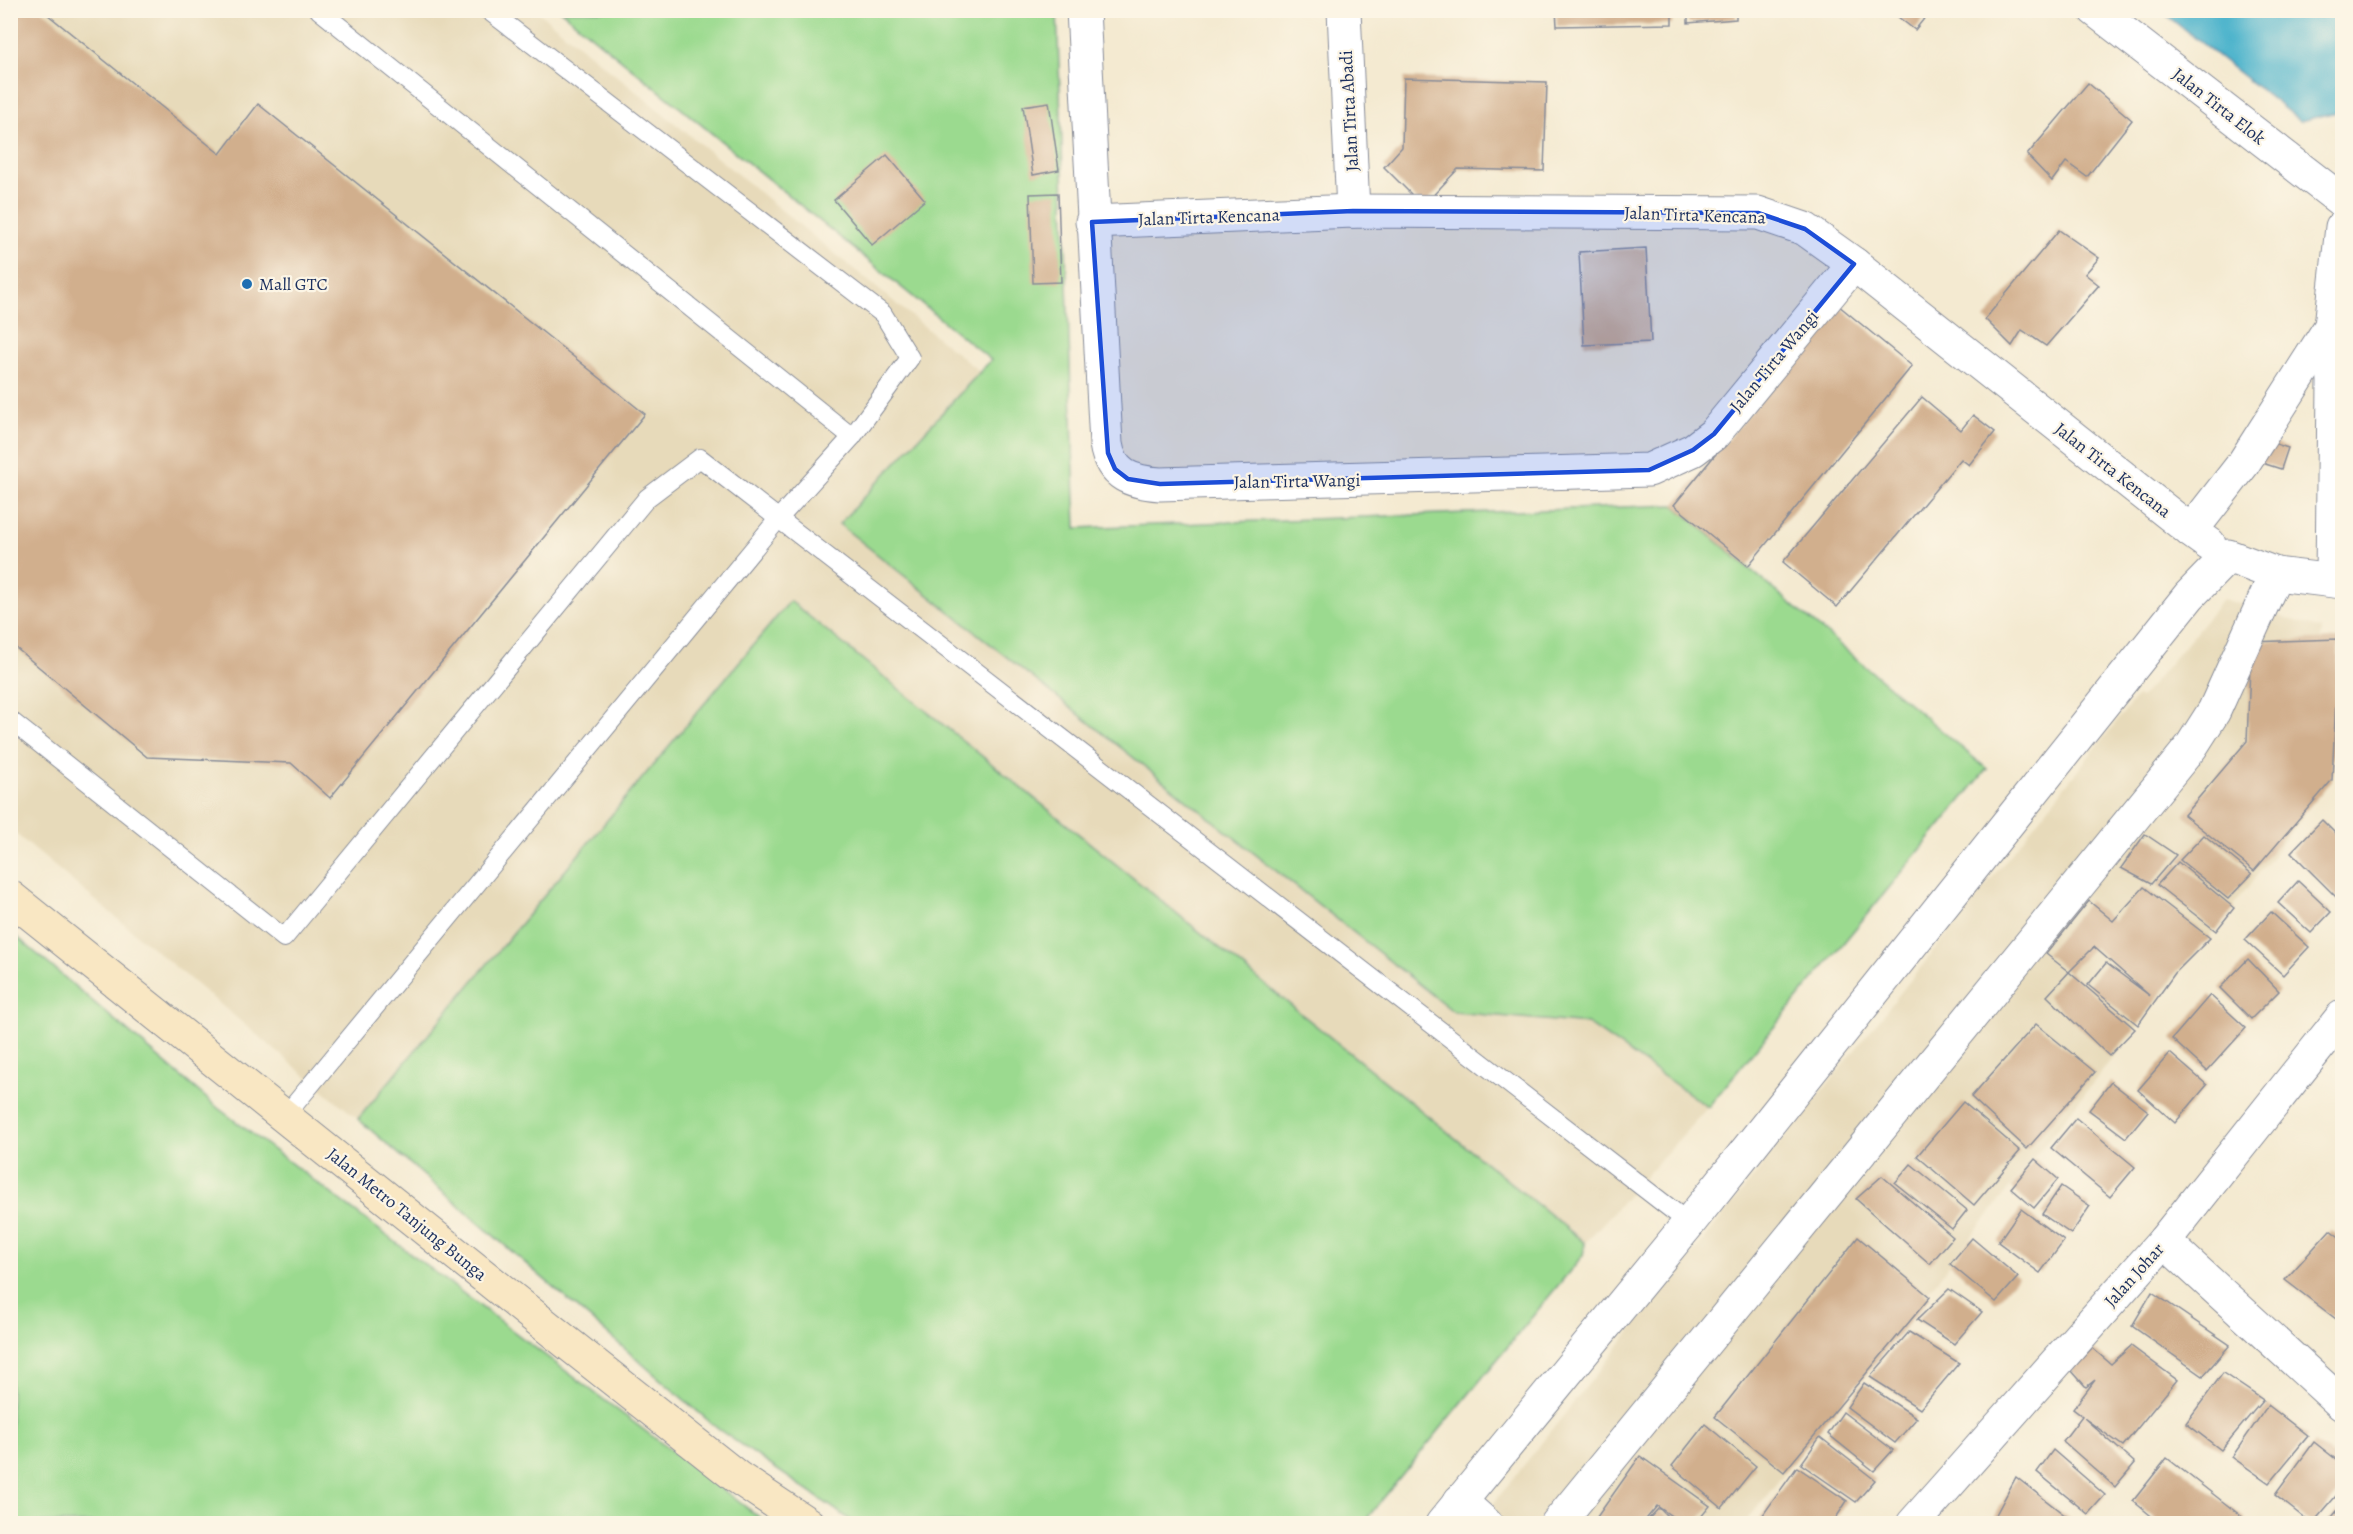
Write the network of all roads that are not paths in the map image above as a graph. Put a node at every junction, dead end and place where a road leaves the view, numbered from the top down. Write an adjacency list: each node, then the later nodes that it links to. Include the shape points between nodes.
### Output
1 (319, 10): 12 (lane)
2 (488, 10): 12 (lane, via 883,314 910,358)
3 (1083, 10): 8 (street, Jalan Tirta Wangi)
4 (1344, 10): 7 (street, Jalan Tirta Abadi)
5 (2095, 10): 6 (street, Jalan Tirta Elok)
6 (2343, 201)
7 (1353, 211): 8 (street, Jalan Tirta Kencana); 10 (street, Jalan Tirta Kencana, via 1758,213 1804,229)
8 (1092, 222): 10 (street, Jalan Tirta Wangi, via 1108,453 1115,469 1128,479 1160,484 1649,470 1693,450 1714,434)
9 (2343, 227): 11 (street)
10 (1854, 264): 14 (street, Jalan Tirta Kencana)
11 (2331, 326): 14 (street, via 2253,451); 17 (street)
12 (852, 436): 13 (lane)
13 (779, 518): 18 (lane, via 700,458 647,498 284,938); 21 (lane); 22 (lane)
14 (2191, 531): 15 (street, Jalan Tirta Kencana)
15 (2228, 556): 16 (street, Jalan Tirta Kencana); 22 (street, via 2178,608)
16 (2276, 574): 17 (street, Jalan Tirta Kencana); 28 (street, via 2214,711 2191,747)
17 (2337, 581)
18 (10, 720)
19 (10, 897): 21 (main road, Jalan Metro Tanjung Bunga)
20 (2343, 1017): 23 (street, Jalan Johar)
21 (285, 1116): 26 (main road, Jalan Metro Tanjung Bunga, via 737,1477)
22 (1689, 1223): 25 (street)
23 (2164, 1241): 24 (street); 29 (street, Jalan Johar)
24 (2343, 1404)
25 (1451, 1512): 27 (street)
26 (808, 1524)
27 (1486, 1524)
28 (1557, 1524)
29 (1913, 1524)

